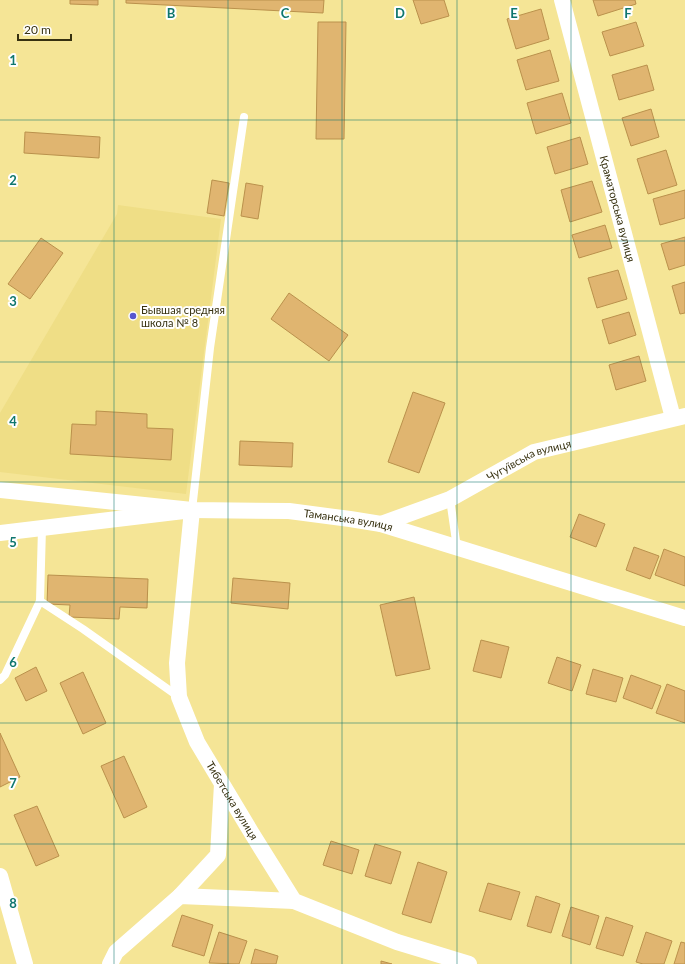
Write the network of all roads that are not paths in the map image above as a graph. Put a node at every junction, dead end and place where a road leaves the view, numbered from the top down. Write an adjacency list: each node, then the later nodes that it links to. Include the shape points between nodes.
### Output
1 (562, 0): 3 (street, Краматорська вулиця)
2 (244, 117): 6 (lane, via 210,348)
3 (679, 417): 5 (street, Чугуївська вулиця, via 534,452)
4 (0, 490): 6 (street, Таманська вулиця)
5 (450, 498): 7 (street, Чугуївська вулиця); 10 (lane)
6 (192, 510): 7 (street, Таманська вулиця, via 289,511); 8 (street); 14 (street, Тибетська вулиця, via 177,663)
7 (381, 524): 10 (street, Таманська вулиця)
8 (42, 528): 9 (street); 11 (lane)
9 (0, 533)
10 (457, 548): 12 (street, Таманська вулиця)
11 (40, 601): 13 (lane, via 5,675); 14 (lane)
12 (685, 618)
13 (0, 680)
14 (179, 697): 15 (street, Тибетська вулиця, via 197,742)
15 (222, 784): 17 (street, via 218,855); 18 (street, Тибетська вулиця)
16 (0, 876): 19 (street)
17 (180, 896): 18 (street); 20 (street, via 116,952)
18 (294, 902): 21 (street, via 397,942)
19 (25, 964)
20 (110, 964)
21 (469, 964)

